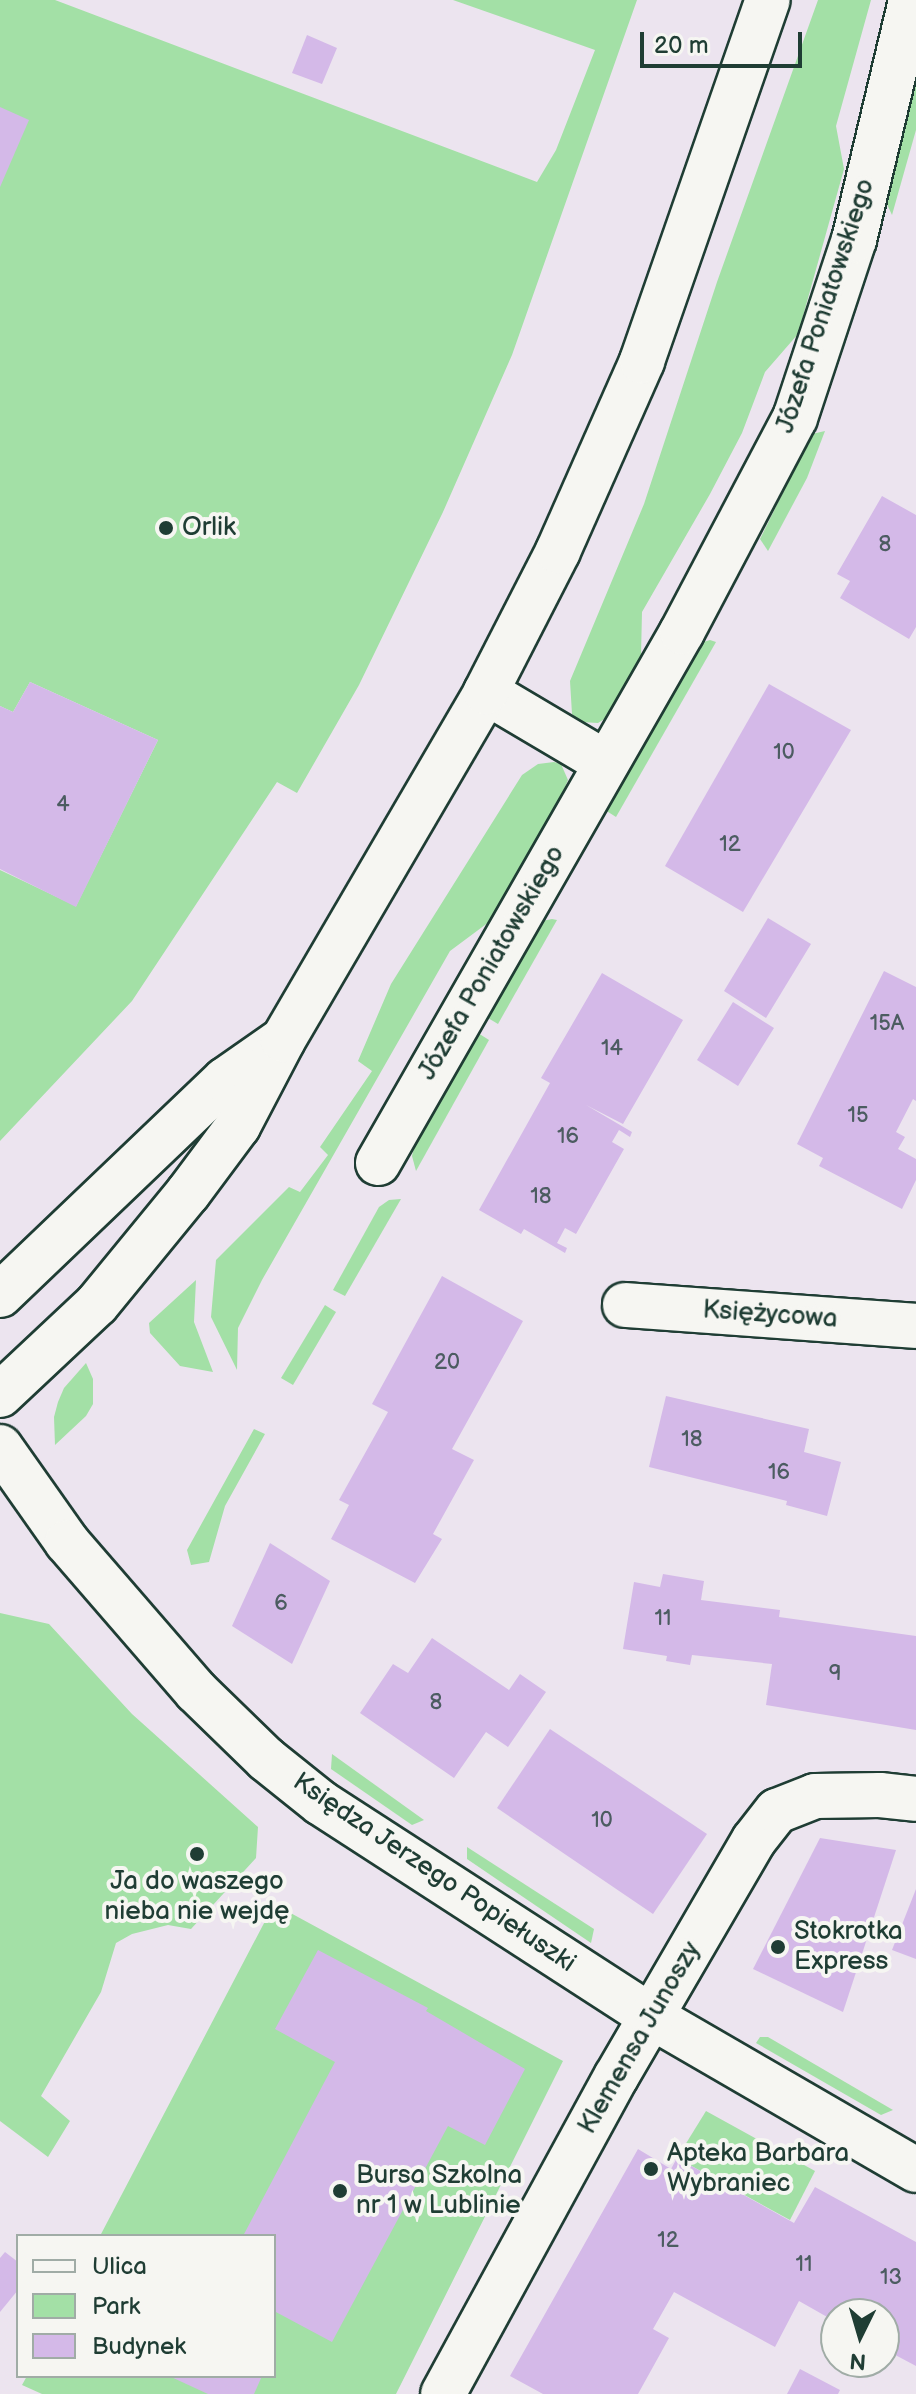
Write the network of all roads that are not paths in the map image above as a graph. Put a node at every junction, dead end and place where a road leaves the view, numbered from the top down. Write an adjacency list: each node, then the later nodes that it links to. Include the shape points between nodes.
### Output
1 (768, 0): 3 (street, via 642,361 558,551)
2 (911, 0): 4 (street, Józefa Poniatowskiego, via 854,240 795,418)
3 (486, 692): 4 (street); 5 (street)
4 (606, 763): 6 (street, Józefa Poniatowskiego)
5 (283, 1040): 7 (street, via 225,1080); 10 (street, via 238,1126 188,1193 97,1304)
6 (378, 1163)
7 (0, 1295)
8 (625, 1305): 9 (street, Księżycowa)
9 (916, 1326)
10 (0, 1395)
11 (0, 1447): 13 (street, Księdza Jerzego Popiełuszki, via 95,1576 211,1706 266,1759 321,1803)
12 (916, 1799): 13 (street, Klemensa Junoszy, via 815,1796 777,1811 754,1840)
13 (652, 2017): 14 (street, Księdza Jerzego Popiełuszki); 15 (street, Klemensa Junoszy)
14 (916, 2170)
15 (443, 2394)

